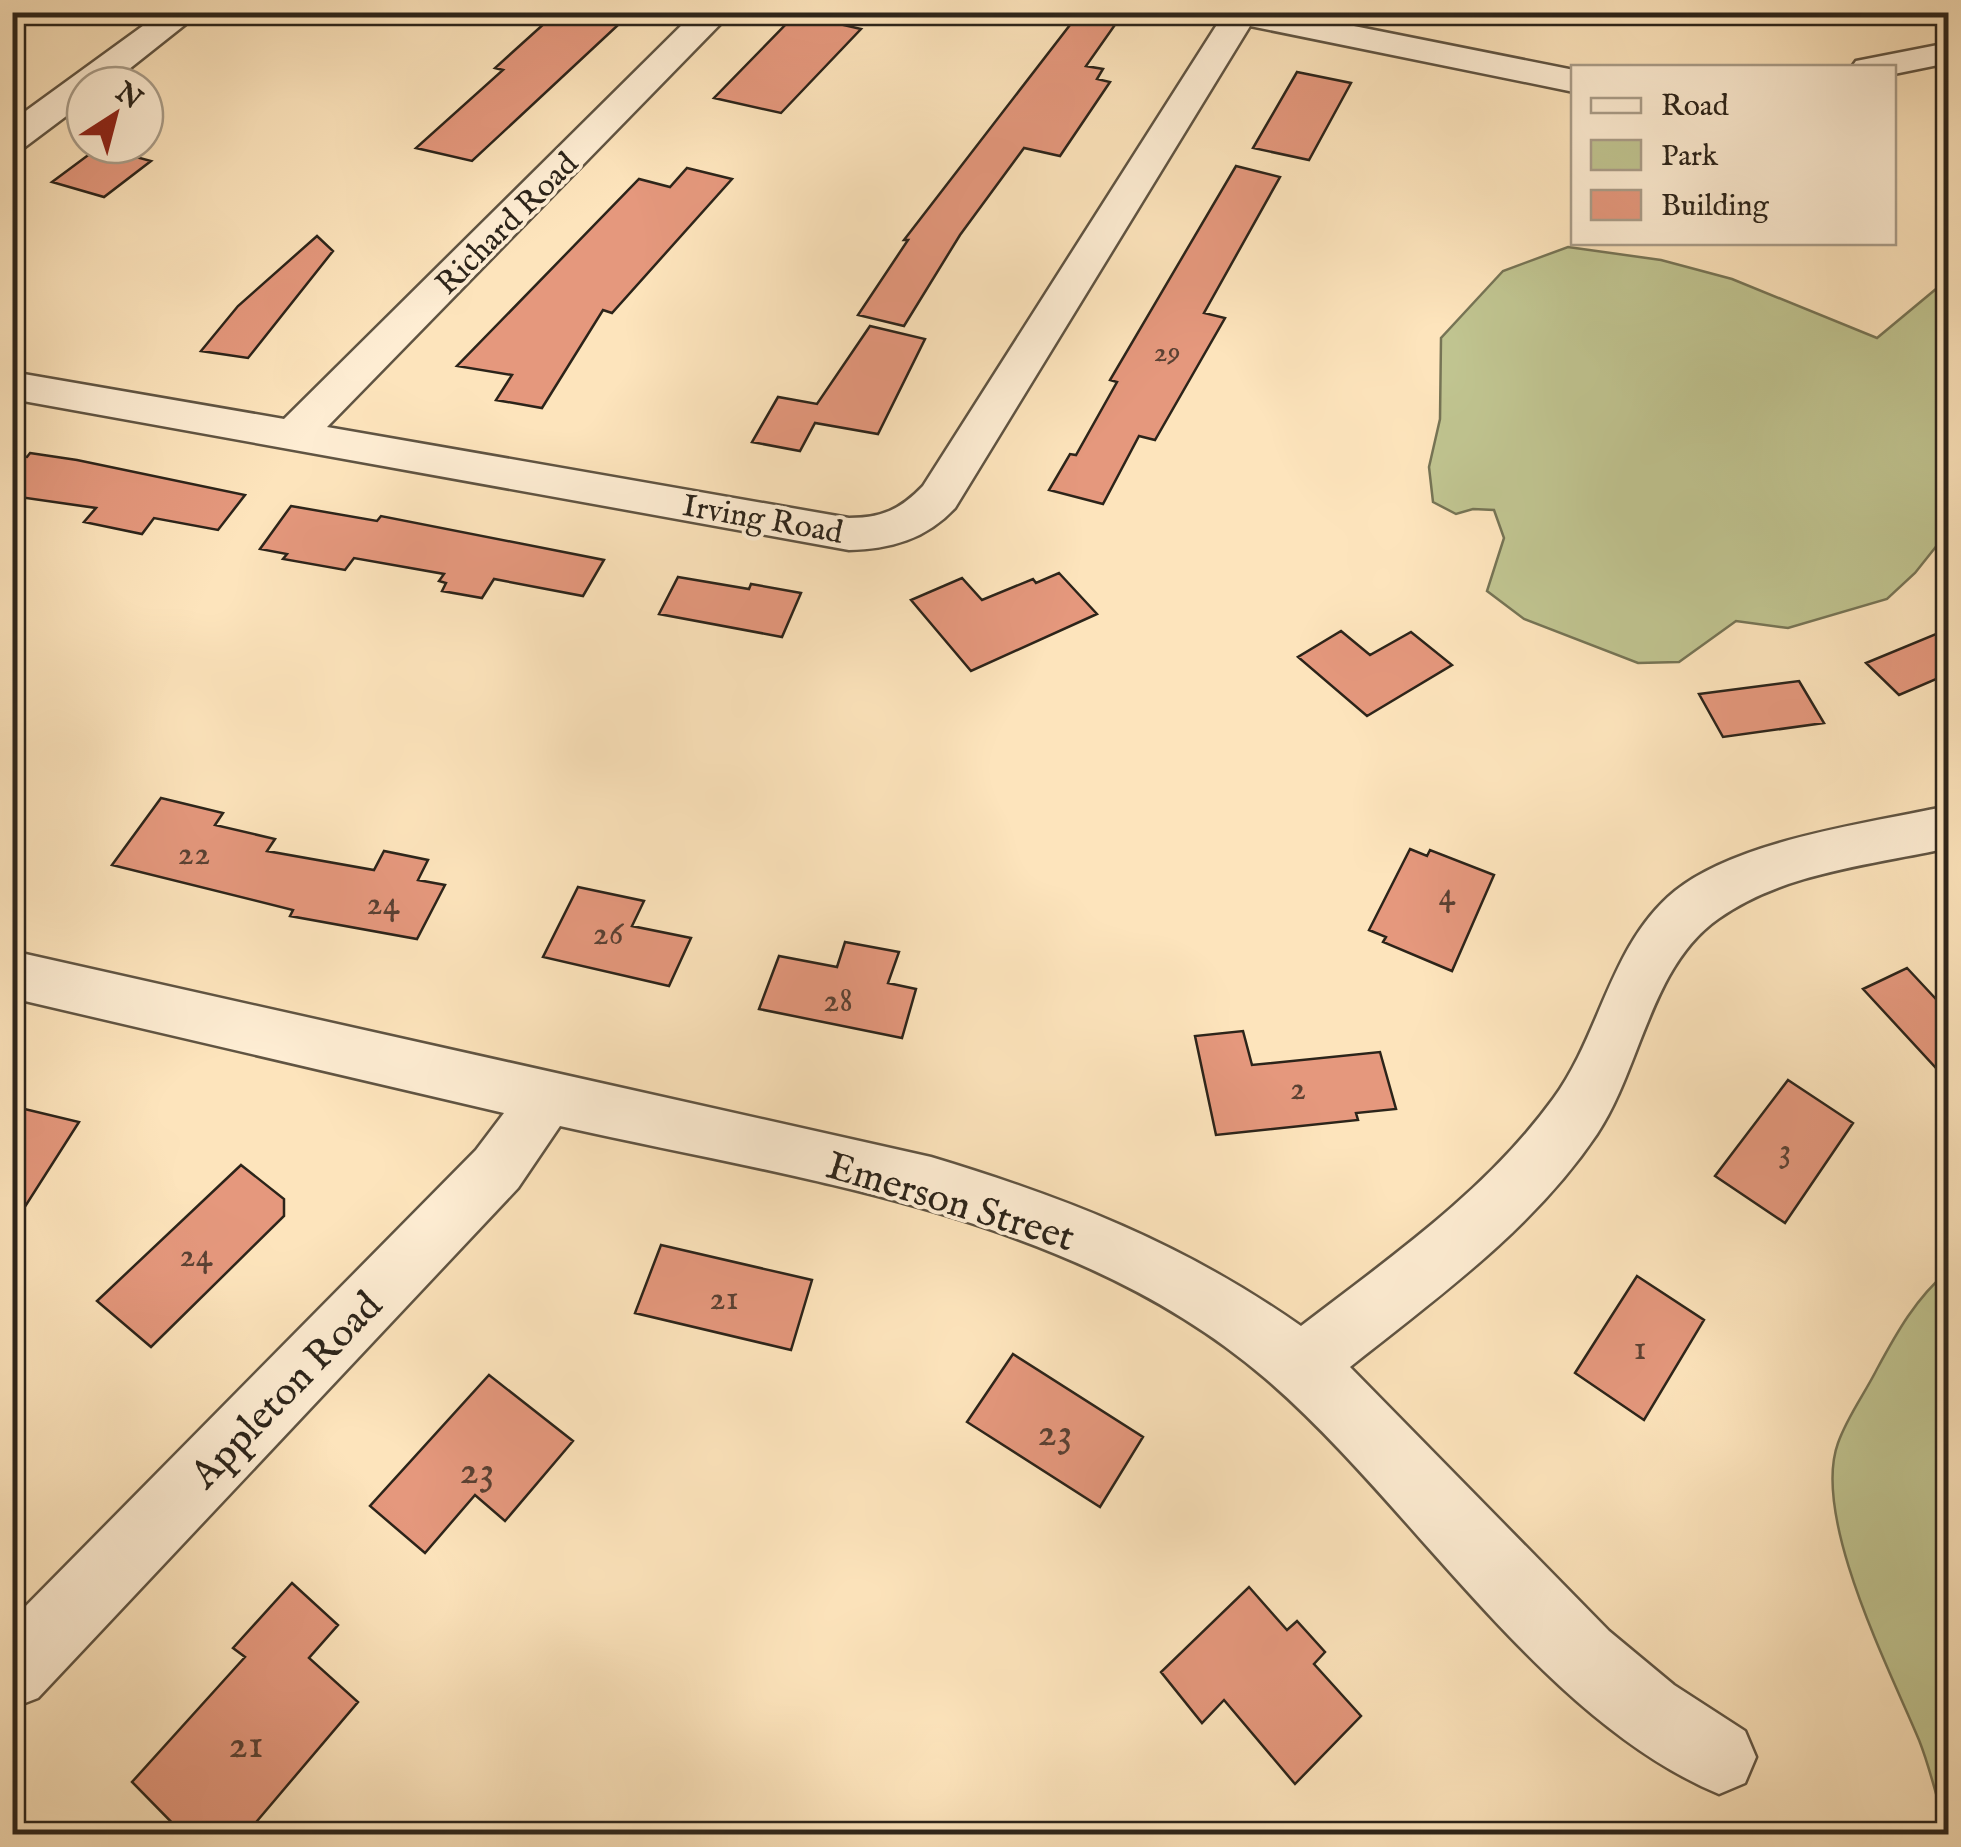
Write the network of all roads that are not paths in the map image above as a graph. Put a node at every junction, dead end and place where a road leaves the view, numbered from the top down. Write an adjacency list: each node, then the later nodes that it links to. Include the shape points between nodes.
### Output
1 (184, 12): 5 (street)
2 (715, 12): 11 (street, Richard Road)
3 (1241, 13): 7 (street); 11 (street, Irving Road, via 940,498 904,527 849,534)
4 (1948, 53): 6 (street)
5 (112, 65)
6 (1884, 65)
7 (1571, 80)
8 (65, 100): 9 (street)
9 (12, 139)
10 (12, 385): 11 (street, Irving Road)
11 (296, 433)
12 (1948, 827): 15 (street, via 1785,866 1698,903 1669,928 1576,1115 1535,1165 1471,1228)
13 (12, 974): 14 (street, Emerson Street)
14 (545, 1097): 15 (street, Emerson Street, via 883,1173 1036,1220 1212,1301); 16 (street, Appleton Road, via 497,1170)
15 (1303, 1364): 17 (street, Emerson Street, via 1576,1651 1657,1720)
16 (12, 1672)
17 (1719, 1757)

